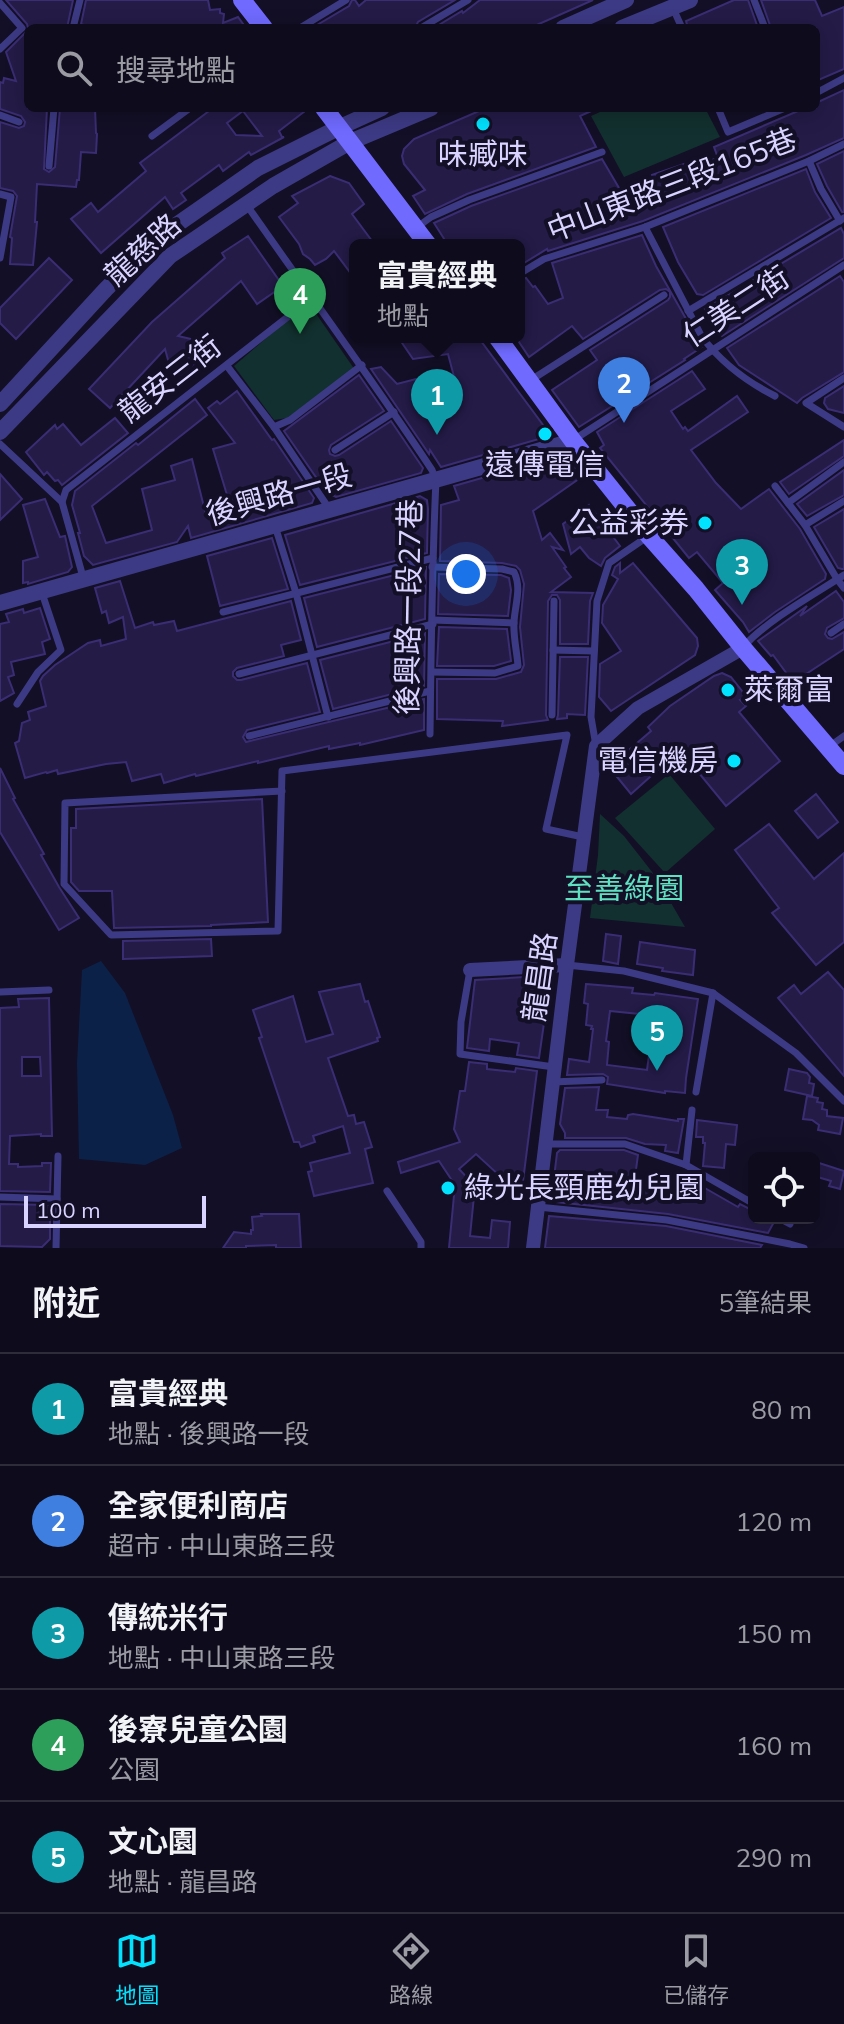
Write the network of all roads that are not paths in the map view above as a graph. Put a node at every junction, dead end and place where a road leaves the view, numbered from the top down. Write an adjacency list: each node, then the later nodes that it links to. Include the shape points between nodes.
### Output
1 (80, 0): 10 (lane)
2 (242, 0): 11 (main road)
3 (346, 0): 12 (lane)
4 (468, 0): 13 (lane)
5 (626, 0): 14 (street)
6 (690, 0): 9 (street)
7 (754, 0): 17 (lane)
8 (0, 3): 18 (lane, via 22,28)
9 (671, 4): 15 (street); 16 (lane)
10 (74, 24)
11 (261, 24)
12 (307, 24)
13 (428, 24)
14 (572, 24)
15 (630, 24)
16 (680, 24)
17 (763, 24)
18 (0, 49)
19 (844, 78): 20 (lane)
20 (820, 91)
21 (54, 112): 35 (lane)
22 (185, 112): 31 (lane)
23 (327, 112): 30 (main road)
24 (376, 112): 30 (street)
25 (418, 112): 30 (street)
26 (720, 112): 27 (lane, via 728,132)
27 (776, 112)
28 (0, 115): 29 (lane)
29 (19, 122)
30 (344, 135): 37 (street, 龍慈路); 40 (main road); 45 (street, 龍慈路, via 258,168 159,237)
31 (152, 136)
32 (844, 144): 34 (lane, 中山東路三段165巷)
33 (602, 152): 40 (lane, via 469,200)
34 (809, 161): 38 (lane); 39 (lane, 中山東路三段165巷)
35 (49, 166)
36 (0, 194): 42 (lane, via 11,197)
37 (246, 204): 47 (lane); 48 (street, 龍慈路, via 170,256)
38 (842, 220): 49 (lane)
39 (645, 227): 44 (lane, 中山東路三段165巷, via 544,259); 49 (lane)
40 (416, 228): 41 (main road)
41 (424, 239)
42 (0, 258)
43 (844, 265): 51 (lane, 仁美二街)
44 (525, 270)
45 (106, 289): 48 (street); 57 (street, 龍慈路)
46 (664, 295): 55 (lane)
47 (312, 298): 52 (lane); 53 (lane, 龍安三街)
48 (122, 307): 61 (street, 龍慈路)
49 (688, 311): 51 (lane)
50 (502, 343): 55 (main road)
51 (712, 350): 56 (lane); 62 (lane, 仁美二街)
52 (362, 365): 58 (lane); 59 (lane)
53 (227, 366): 59 (lane); 69 (lane, 龍安三街, via 66,490)
54 (844, 378): 60 (lane, via 806,403)
55 (530, 381): 62 (main road)
56 (775, 396)
57 (0, 404)
58 (394, 412): 64 (lane); 66 (lane)
59 (274, 427): 71 (lane)
60 (844, 427)
61 (0, 432)
62 (573, 441): 66 (street, 後興路一段); 74 (main road)
63 (0, 444): 69 (lane)
64 (335, 450)
65 (844, 462): 70 (lane)
66 (436, 480): 71 (street, 後興路一段); 75 (lane, 後興路一段27巷)
67 (775, 486): 70 (lane)
68 (844, 501): 73 (lane)
69 (62, 502): 77 (lane)
70 (788, 503): 73 (lane)
71 (330, 510): 72 (street, 後興路一段)
72 (275, 525): 77 (street, 後興路一段); 80 (lane)
73 (805, 525): 76 (lane)
74 (649, 536): 88 (main road); 90 (lane, via 609,563 597,601)
75 (432, 562): 80 (lane); 84 (lane, 後興路一段27巷); 85 (lane, via 514,572)
76 (840, 577): 78 (lane); 88 (lane)
77 (84, 579): 79 (street, 後興路一段)
78 (844, 588)
79 (42, 591): 82 (street, 後興路一段); 95 (lane, via 61,650)
80 (296, 593): 83 (lane); 91 (lane)
81 (554, 601): 89 (lane)
82 (0, 603)
83 (223, 612)
84 (433, 622): 85 (lane); 91 (lane); 92 (lane, 後興路一段27巷)
85 (514, 623): 92 (lane, via 518,666 495,673)
86 (844, 624): 87 (lane)
87 (831, 633)
88 (743, 648): 100 (main road); 101 (street, via 638,708)
89 (553, 650): 90 (lane); 96 (lane)
90 (594, 651): 101 (lane, via 591,717)
91 (312, 655): 93 (lane); 97 (lane)
92 (432, 672): 94 (lane, 後興路一段27巷)
93 (239, 674)
94 (430, 691): 97 (lane); 98 (lane, 後興路一段27巷)
95 (17, 704)
96 (552, 715)
97 (328, 717): 99 (lane)
98 (430, 734)
99 (249, 736)
100 (836, 741): 102 (main road)
101 (596, 746): 104 (street, 龍昌路)
102 (844, 766)
103 (282, 791): 103 (lane, via 278,931 111,935 64,884 65,803); 104 (lane, via 282,771 567,735 546,829)
104 (585, 838): 105 (street, 龍昌路)
105 (567, 965): 106 (street); 109 (lane, via 624,971); 110 (street, 龍昌路)
106 (470, 970): 110 (lane, via 460,1054)
107 (49, 990): 108 (lane)
108 (0, 992)
109 (713, 993): 112 (lane); 113 (lane, via 796,1053)
110 (553, 1074): 111 (lane); 115 (street, 龍昌路)
111 (602, 1080)
112 (696, 1092)
113 (844, 1101)
114 (692, 1110): 117 (lane)
115 (544, 1144): 117 (lane, via 625,1144); 122 (street, 龍昌路)
116 (58, 1156): 120 (lane)
117 (686, 1165): 121 (lane)
118 (387, 1191): 124 (lane)
119 (0, 1197): 120 (lane)
120 (57, 1199): 123 (lane)
121 (748, 1201)
122 (537, 1207): 125 (street, 龍昌路); 126 (lane, via 667,1220)
123 (56, 1248)
124 (421, 1248)
125 (533, 1248)
126 (804, 1248)

